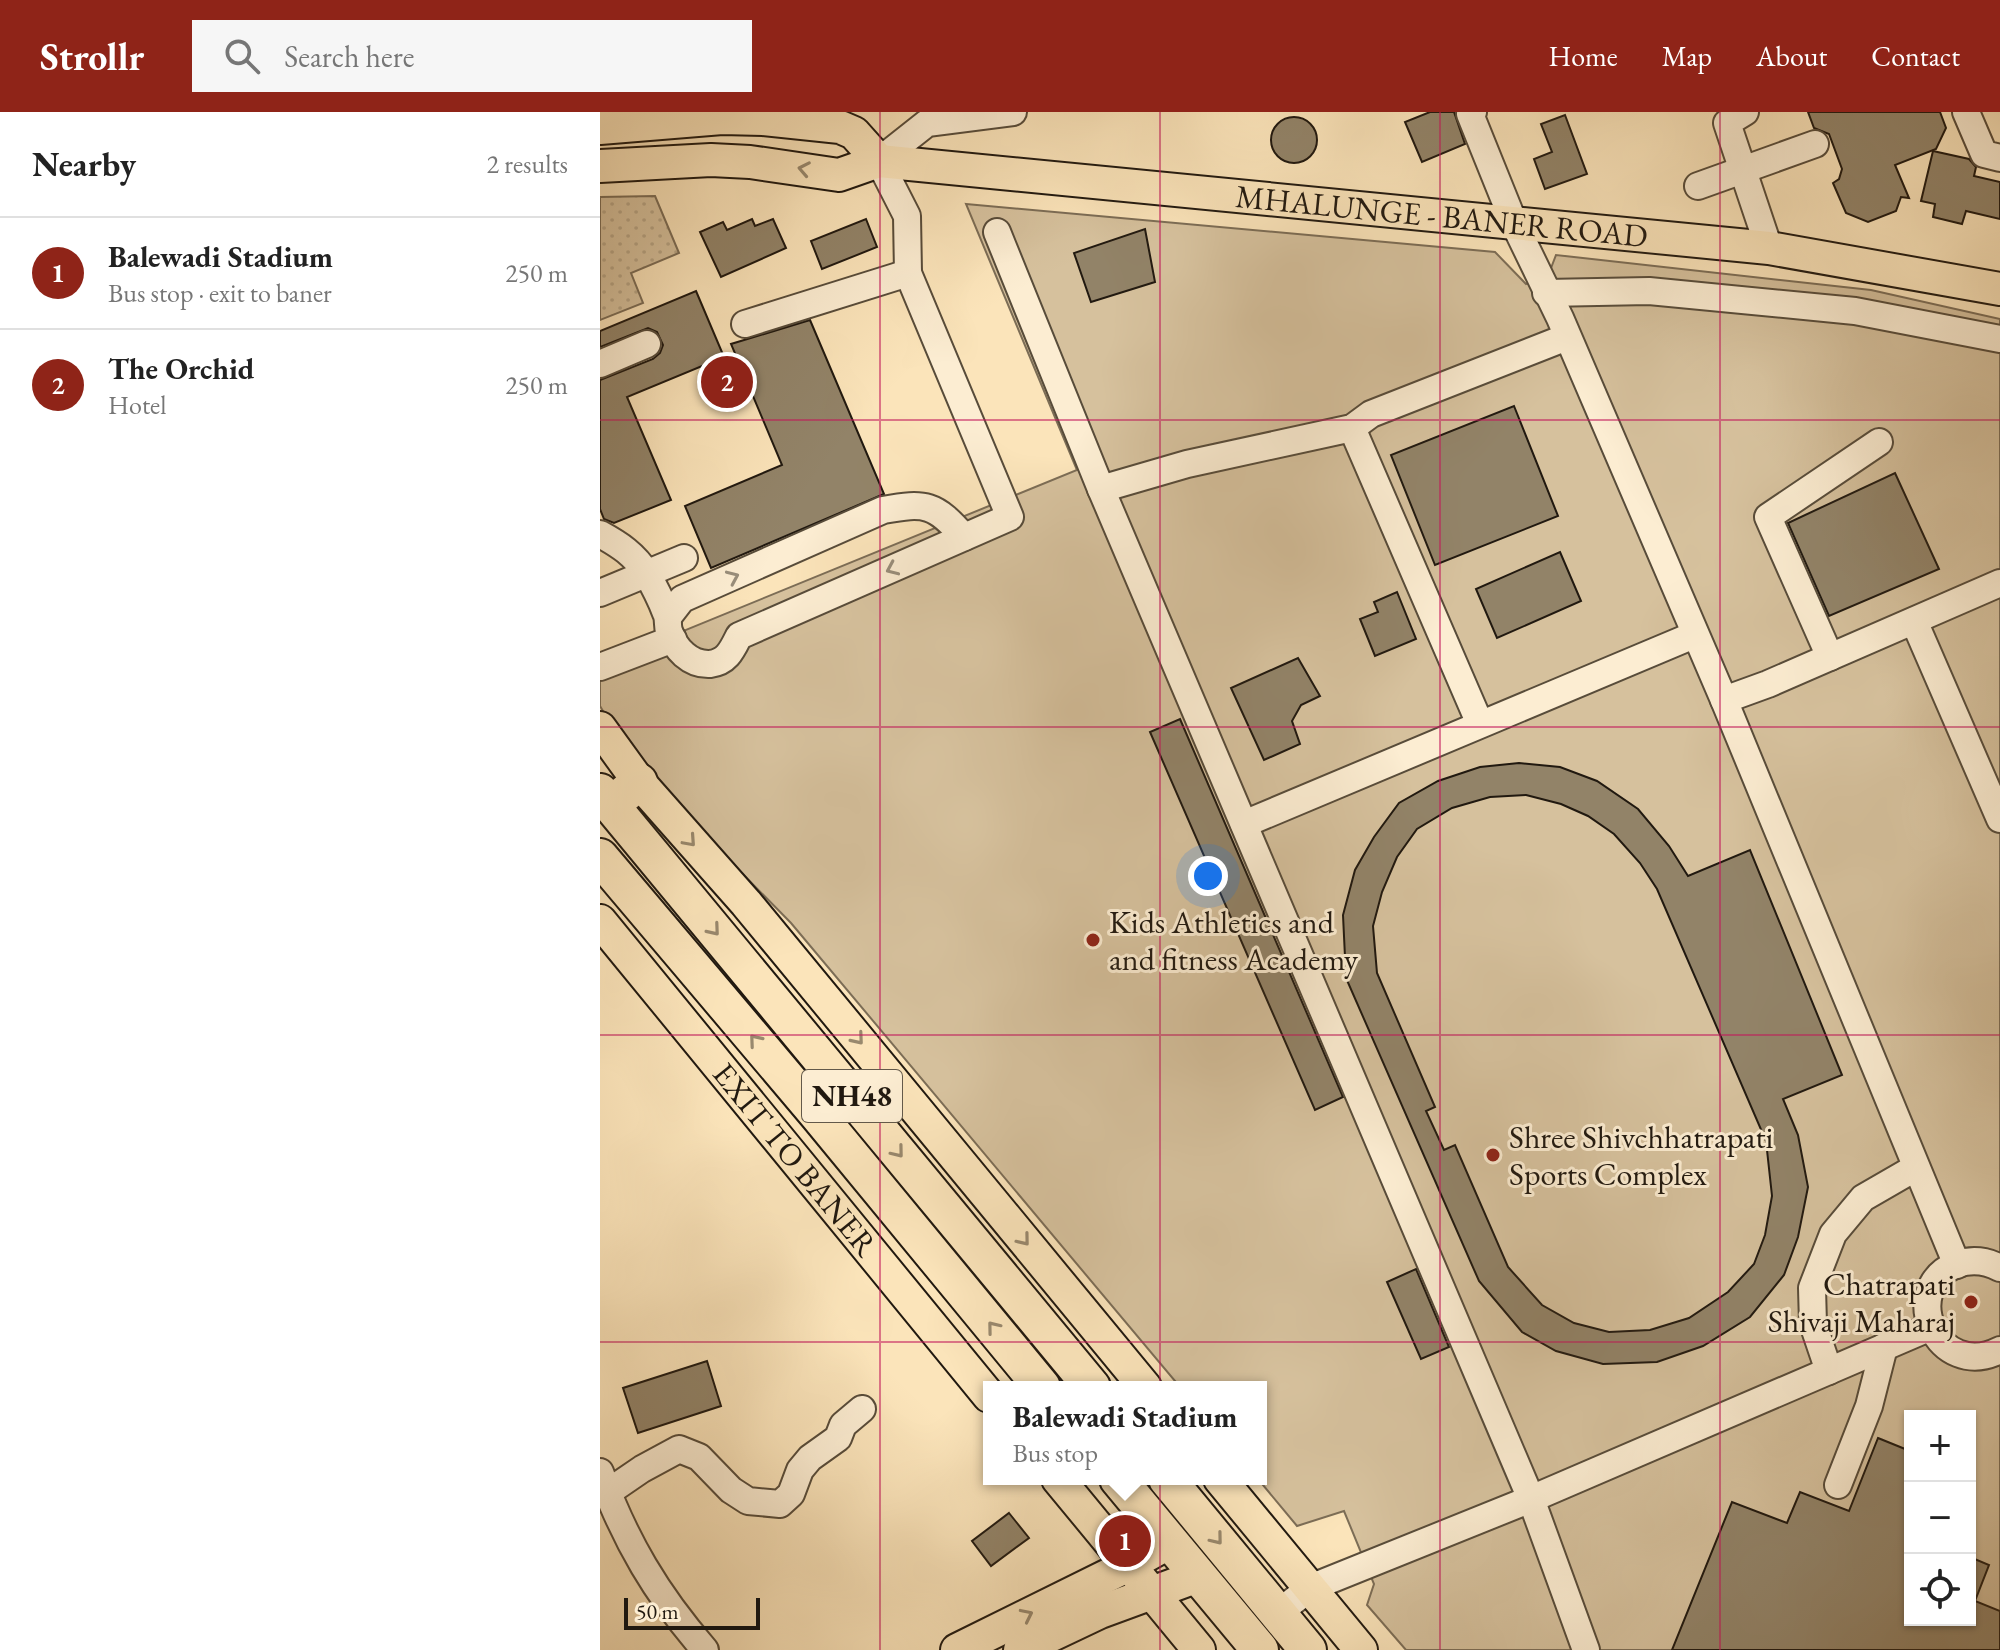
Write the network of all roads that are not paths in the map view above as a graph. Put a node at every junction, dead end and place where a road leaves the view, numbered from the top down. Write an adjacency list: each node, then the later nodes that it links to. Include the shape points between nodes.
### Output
1 (1013, 112): 10 (street, via 927,123)
2 (1473, 112): 14 (street)
3 (1745, 112): 12 (street, via 1727,123)
4 (1966, 112): 9 (street, via 1984,154)
5 (752, 115): 6 (main road); 7 (main road)
6 (838, 120): 10 (main road)
7 (600, 128)
8 (1815, 144): 12 (street)
9 (2000, 158)
10 (879, 161): 11 (main road, MHALUNGE - BANER ROAD, one-way to 11, via 839,175 711,160); 14 (main road, MHALUNGE - BANER ROAD); 17 (street, via 907,216)
11 (600, 166)
12 (1745, 170): 13 (street); 16 (street)
13 (1698, 186)
14 (1514, 223): 16 (main road, MHALUNGE - BANER ROAD); 19 (street)
15 (997, 232): 27 (street)
16 (1769, 248): 18 (main road, MHALUNGE - BANER ROAD)
17 (908, 273): 20 (street); 29 (street, via 1010,517)
18 (2000, 289)
19 (1546, 293): 21 (street); 22 (street, via 1658,291 1839,309)
20 (745, 324)
21 (1567, 337): 25 (street, via 1371,414); 36 (street)
22 (2000, 339)
23 (647, 344): 24 (street)
24 (600, 364)
25 (1352, 428): 27 (street); 40 (street)
26 (1879, 442): 37 (street, via 1768,517)
27 (1101, 489): 45 (street)
28 (600, 534): 31 (street, via 629,550)
29 (964, 537): 35 (street, one-way to 29, via 682,599 883,510 930,507); 35 (street, one-way to 35, via 739,636 721,662 691,661)
30 (684, 558): 31 (street)
31 (647, 574): 33 (street); 35 (street)
32 (2000, 583): 34 (street)
33 (600, 593)
34 (1914, 621): 37 (street); 44 (street)
35 (671, 628): 38 (street)
36 (1694, 635): 39 (street); 40 (street)
37 (1830, 657): 39 (street)
38 (600, 667)
39 (1724, 700): 48 (street)
40 (1480, 724): 45 (street)
41 (600, 728): 42 (main road)
42 (639, 782): 43 (highway); 53 (main road, one-way to 53)
43 (606, 798): 57 (highway, NH48, one-way to 57)
44 (2000, 819)
45 (1244, 824): 67 (street)
46 (600, 857): 56 (highway, NH48, one-way to 46)
47 (600, 921): 59 (main road, EXIT TO BANER)
48 (1915, 1168): 49 (street); 55 (street, via 1863,1198 1833,1234 1812,1288 1813,1324)
49 (1957, 1265): 50 (street, via 1975,1261); 51 (street, via 1941,1275 1931,1291)
50 (2000, 1268)
51 (1931, 1327): 52 (street); 54 (street, via 1941,1343 1957,1353)
52 (1884, 1347): 55 (street); 66 (street, via 1869,1406)
53 (1115, 1351): 57 (main road); 58 (main road)
54 (1998, 1357)
55 (1829, 1371): 67 (street)
56 (1037, 1381)
57 (1087, 1381)
58 (1140, 1381)
59 (983, 1389)
60 (862, 1409): 61 (street, via 843,1425 838,1438 810,1458 780,1504 748,1501 699,1457 679,1449)
61 (604, 1482): 74 (street, via 647,1573)
62 (1063, 1485): 69 (main road)
63 (1123, 1485): 68 (highway)
64 (1172, 1485): 73 (highway, one-way to 73)
65 (1225, 1485): 71 (main road)
66 (1838, 1485)
67 (1531, 1499): 71 (street); 81 (street)
68 (1170, 1542): 69 (main road); 70 (highway)
69 (1129, 1565): 72 (main road); 75 (main road, one-way to 69)
70 (1198, 1576): 72 (main road); 78 (highway)
71 (1310, 1588): 73 (street); 80 (main road)
72 (1152, 1593): 76 (main road); 77 (main road)
73 (1278, 1613): 79 (highway)
74 (705, 1650)
75 (957, 1650)
76 (1020, 1650)
77 (1199, 1650)
78 (1260, 1650)
79 (1308, 1650)
80 (1361, 1650)
81 (1586, 1650)

